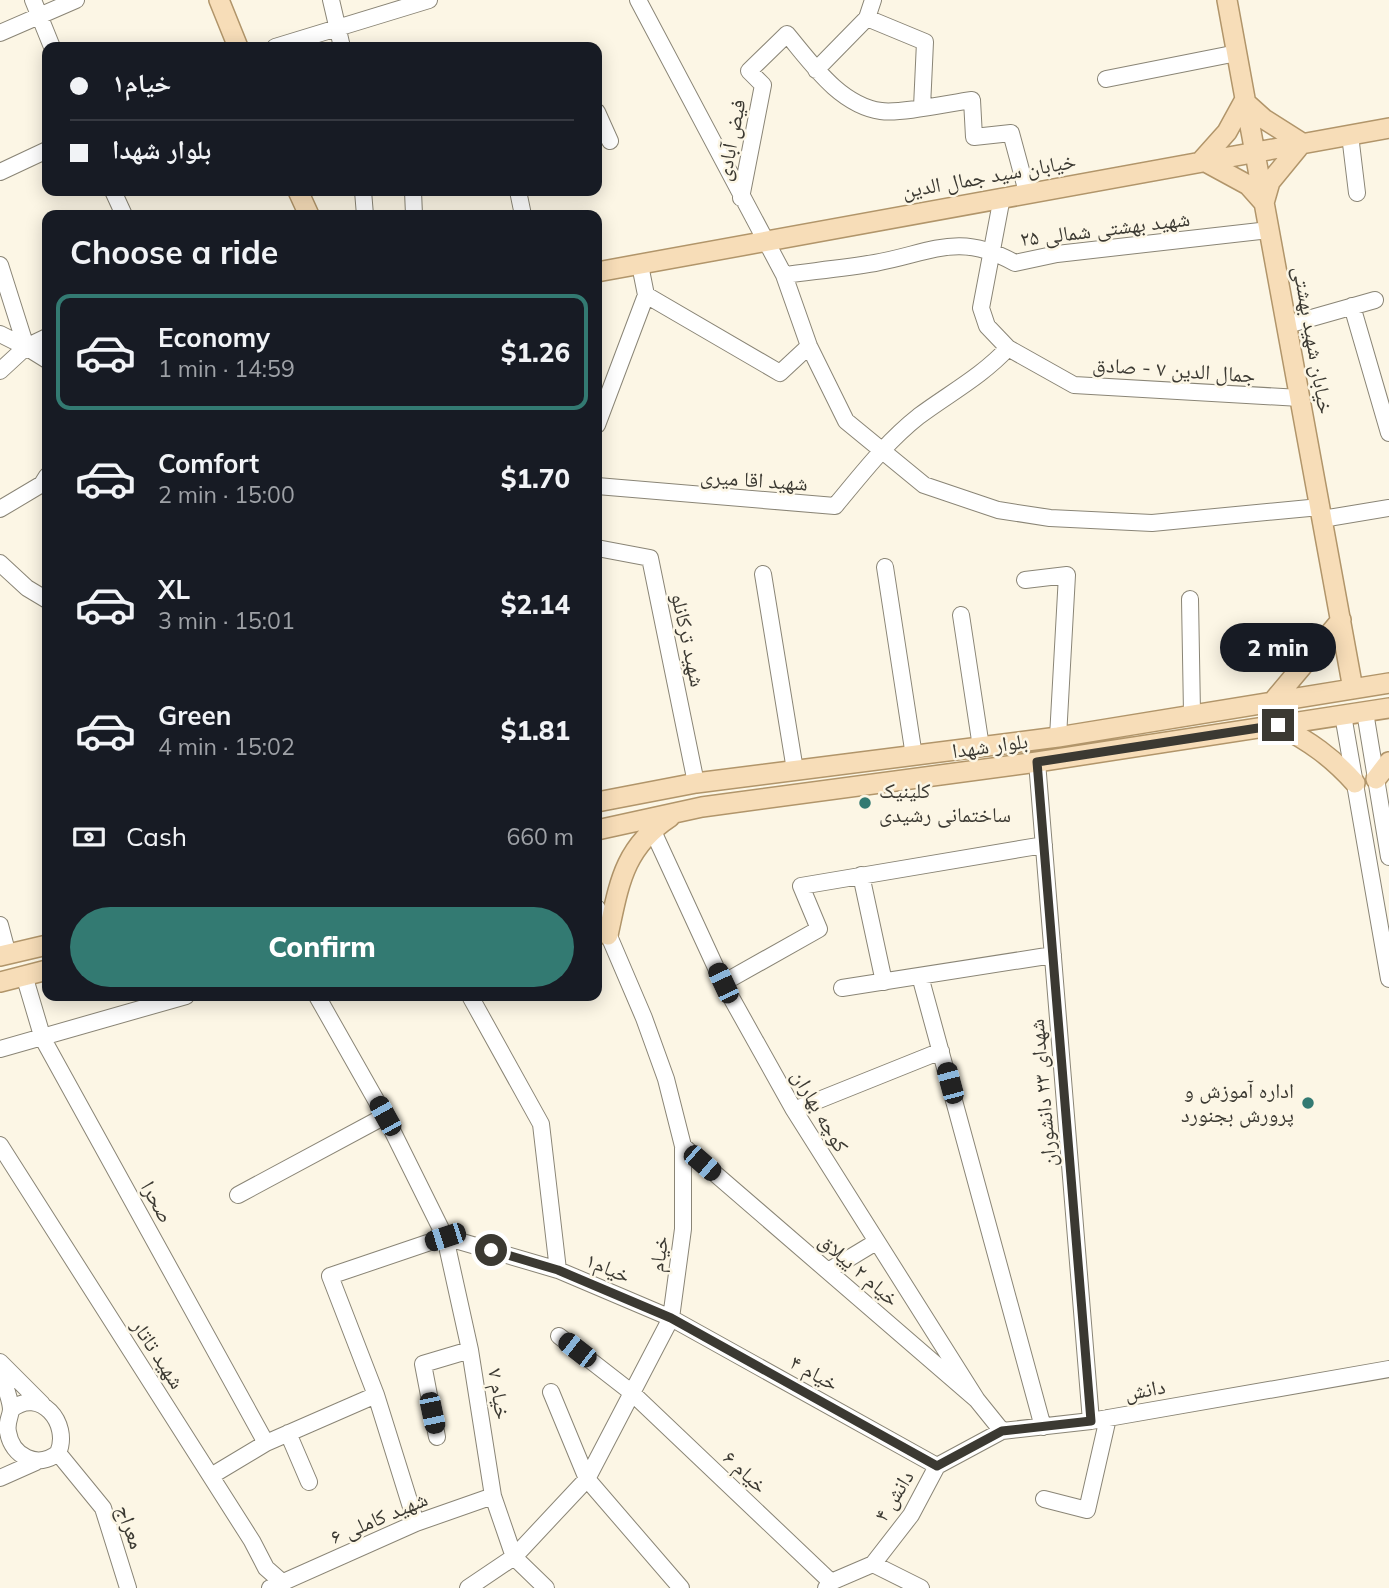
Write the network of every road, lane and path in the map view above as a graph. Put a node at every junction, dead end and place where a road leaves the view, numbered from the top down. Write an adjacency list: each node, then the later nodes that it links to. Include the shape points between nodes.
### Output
1 (33, 0): 9 (street)
2 (76, 0): 9 (street)
3 (219, 0): 14 (main road)
4 (331, 0): 11 (street)
5 (429, 0): 11 (street)
6 (638, 0): 34 (street)
7 (873, 0): 10 (street)
8 (1227, 0): 17 (main road, خیابان شهید بهشتی)
9 (40, 15): 12 (street); 13 (street)
10 (867, 18): 18 (street); 21 (street, via 925,42)
11 (338, 27): 15 (street); 16 (street)
12 (0, 33)
13 (50, 42)
14 (236, 42)
15 (291, 42)
16 (341, 42)
17 (1237, 53): 19 (street); 20 (main road, خیابان شهید بهشتی)
18 (816, 70): 21 (street, فیض آبادی, via 846,98 882,112); 34 (street, فیض آبادی, via 787,34 749,71 763,85)
19 (1106, 79)
20 (1244, 101): 26 (main road); 27 (main road, خیابان شهید بهشتی); 29 (main road, via 1227,132)
21 (922, 107): 31 (street, فیض آبادی, via 972,100 974,137 1011,133)
22 (602, 124): 25 (street)
23 (1389, 128): 24 (main road, خیابان سید جمال الدین)
24 (1350, 135): 26 (main road, خیابان سید جمال الدین); 32 (street)
25 (610, 141)
26 (1302, 143): 27 (main road, خیابان سید جمال الدین); 35 (main road, via 1270,182)
27 (1255, 151): 29 (main road, خیابان سید جمال الدین); 35 (main road, خیابان شهید بهشتی)
28 (42, 152): 30 (street)
29 (1202, 160): 31 (main road, خیابان سید جمال الدین); 35 (main road, via 1248,186)
30 (0, 172)
31 (1027, 192): 33 (main road, خیابان سید جمال الدین)
32 (1357, 193)
33 (1002, 197): 37 (main road, خیابان سید جمال الدین); 38 (street, جمال الدین ۷ - صادق)
34 (741, 198): 37 (street)
35 (1264, 202): 36 (main road, خیابان شهید بهشتی)
36 (1269, 230): 38 (street, ۲۵ شهید بهشتی شمالی, via 1057,254 1015,263); 46 (main road, خیابان شهید بهشتی)
37 (764, 240): 39 (main road, خیابان سید جمال الدین); 42 (street)
38 (993, 251): 42 (street, ۲۵ شهید بهشتی شمالی, via 961,246 924,249 877,263); 51 (street, جمال الدین ۷ - صادق, via 981,308 987,327)
39 (640, 264): 41 (main road, خیابان سید جمال الدین); 43 (street)
40 (0, 265): 50 (street)
41 (602, 271)
42 (783, 275): 49 (street)
43 (646, 295): 49 (street, via 780,373); 55 (street)
44 (1375, 300): 45 (street)
45 (1352, 306): 46 (street); 56 (street)
46 (1287, 325): 54 (main road, خیابان شهید بهشتی)
47 (0, 334): 50 (street)
48 (42, 339): 50 (street)
49 (808, 346): 57 (street, via 846,421)
50 (26, 347): 52 (street); 53 (street)
51 (1008, 348): 54 (street, جمال الدین ۷ - صادق, via 1074,385); 57 (street)
52 (42, 357)
53 (0, 371)
54 (1300, 398): 62 (main road, خیابان شهید بهشتی)
55 (602, 412)
56 (1389, 433)
57 (882, 450): 59 (street, شهید اقا میری, via 835,506); 62 (street, via 924,485 998,510 1050,519 1152,523)
58 (42, 484): 61 (street)
59 (602, 486)
60 (1389, 508): 62 (street)
61 (0, 509)
62 (1321, 513): 71 (main road, خیابان شهید بهشتی)
63 (602, 549): 87 (street, شهید ترکانلو, via 650,558)
64 (0, 563): 68 (street)
65 (885, 567): 82 (street)
66 (763, 574): 85 (street)
67 (1025, 580): 80 (street, via 1067,575)
68 (42, 597)
69 (1190, 598): 77 (street)
70 (961, 615): 81 (street)
71 (1341, 620): 73 (main road, خیابان شهید بهشتی); 74 (main road)
72 (1389, 683): 73 (main road, بلوار شهدا)
73 (1353, 689): 74 (main road, بلوار شهدا); 76 (main road, خیابان شهید بهشتی); 78 (main road)
74 (1274, 700): 77 (main road, بلوار شهدا)
75 (1389, 708): 76 (main road, بلوار شهدا)
76 (1364, 712): 78 (main road, بلوار شهدا); 86 (street)
77 (1192, 713): 80 (main road, بلوار شهدا)
78 (1343, 715): 79 (main road, بلوار شهدا); 88 (street)
79 (1278, 725): 83 (main road, بلوار شهدا); 88 (main road, via 1335,760)
80 (1058, 737): 81 (main road, بلوار شهدا)
81 (981, 747): 82 (main road, بلوار شهدا)
82 (914, 756): 85 (main road, بلوار شهدا)
83 (1037, 762): 91 (main road, بلوار شهدا, via 680,811); 93 (street, شهدای ۲۳ دانشوران)
84 (1389, 762): 86 (main road)
85 (796, 770): 87 (main road, بلوار شهدا)
86 (1376, 779): 94 (street)
87 (696, 783): 89 (main road, بلوار شهدا)
88 (1355, 783): 105 (street)
89 (657, 791): 90 (main road, بلوار شهدا); 91 (main road, via 651,803)
90 (602, 801)
91 (655, 822): 92 (main road, بلوار شهدا); 98 (main road, via 620,878); 108 (street, کوچه بهاران)
92 (602, 829)
93 (1044, 845): 95 (street); 100 (street, شهدای ۲۳ دانشوران)
94 (1389, 857)
95 (861, 875): 107 (street); 108 (street, via 801,886 819,929)
96 (602, 920): 98 (street, خیام)
97 (0, 925): 101 (street)
98 (608, 935): 119 (street, خیام, via 666,1079)
99 (42, 947): 101 (main road)
100 (1053, 955): 104 (street); 137 (street, شهدای ۲۳ دانشوران)
101 (4, 956)
102 (42, 971): 103 (main road)
103 (24, 975): 106 (main road); 113 (street, صحرا)
104 (920, 976): 107 (street); 115 (street)
105 (1389, 979)
106 (0, 982)
107 (884, 982): 109 (street)
108 (723, 983): 116 (street, کوچه بهاران)
109 (842, 988)
110 (169, 1001): 113 (street)
111 (320, 1001): 117 (street, خیام ۷)
112 (473, 1001): 123 (street, via 541,1124)
113 (43, 1039): 114 (street); 143 (street, صحرا)
114 (0, 1049)
115 (941, 1051): 116 (street); 138 (street)
116 (794, 1110): 122 (street, کوچه بهاران)
117 (385, 1116): 120 (street); 121 (street, خیام ۷)
118 (0, 1145): 147 (street, شهید تاتار)
119 (683, 1146): 124 (street, خیام ۲ ییلاق); 125 (street, خیام, via 683,1228)
120 (238, 1195)
121 (445, 1237): 123 (street, خیام۱); 127 (street, خیام ۷); 133 (street, via 330,1276)
122 (876, 1241): 124 (street); 134 (street, کوچه بهاران)
123 (558, 1270): 125 (street, خیام۱)
124 (828, 1271): 134 (street, خیام ۲ ییلاق)
125 (671, 1318): 132 (street, خیام); 146 (street, خیام ۴)
126 (559, 1336): 132 (street, خیام ۶)
127 (470, 1350): 142 (street, via 423,1364); 151 (street, خیام ۷)
128 (0, 1363): 135 (street)
129 (1389, 1369): 136 (street, دانش)
130 (0, 1371): 139 (street)
131 (551, 1392): 149 (street)
132 (631, 1392): 149 (street, خیام); 157 (street, خیام ۶)
133 (376, 1395): 141 (street); 153 (street)
134 (977, 1400): 140 (street, خیام ۲ ییلاق)
135 (46, 1408): 139 (street, via 24,1401); 144 (street, via 61,1430)
136 (1108, 1418): 137 (street, دانش); 152 (street, via 1087,1510)
137 (1091, 1421): 138 (street, دانش)
138 (1043, 1427): 140 (street, دانش)
139 (5, 1428): 145 (street, via 16,1451)
140 (1002, 1431): 146 (street, دانش ۴)
141 (288, 1433): 143 (street); 150 (street)
142 (438, 1437)
143 (266, 1443): 147 (street)
144 (58, 1453): 145 (street); 158 (street, معراج, via 103,1508)
145 (36, 1462): 148 (street)
146 (937, 1466): 155 (street, دانش ۴, via 911,1515)
147 (211, 1476): 156 (street, شهید تاتار)
148 (0, 1478)
149 (587, 1479): 154 (street, خیام); 161 (street)
150 (309, 1482)
151 (493, 1496): 153 (street, شهید کاملی ۶); 154 (street, خیام ۷)
152 (1044, 1499)
153 (416, 1523): 156 (street, شهید کاملی ۶)
154 (514, 1557): 159 (street, خیام); 160 (street)
155 (873, 1564): 157 (street, دانش ۴); 162 (street)
156 (277, 1585)
157 (829, 1585)
158 (128, 1588)
159 (468, 1588)
160 (546, 1588)
161 (681, 1588)
162 (921, 1588)

